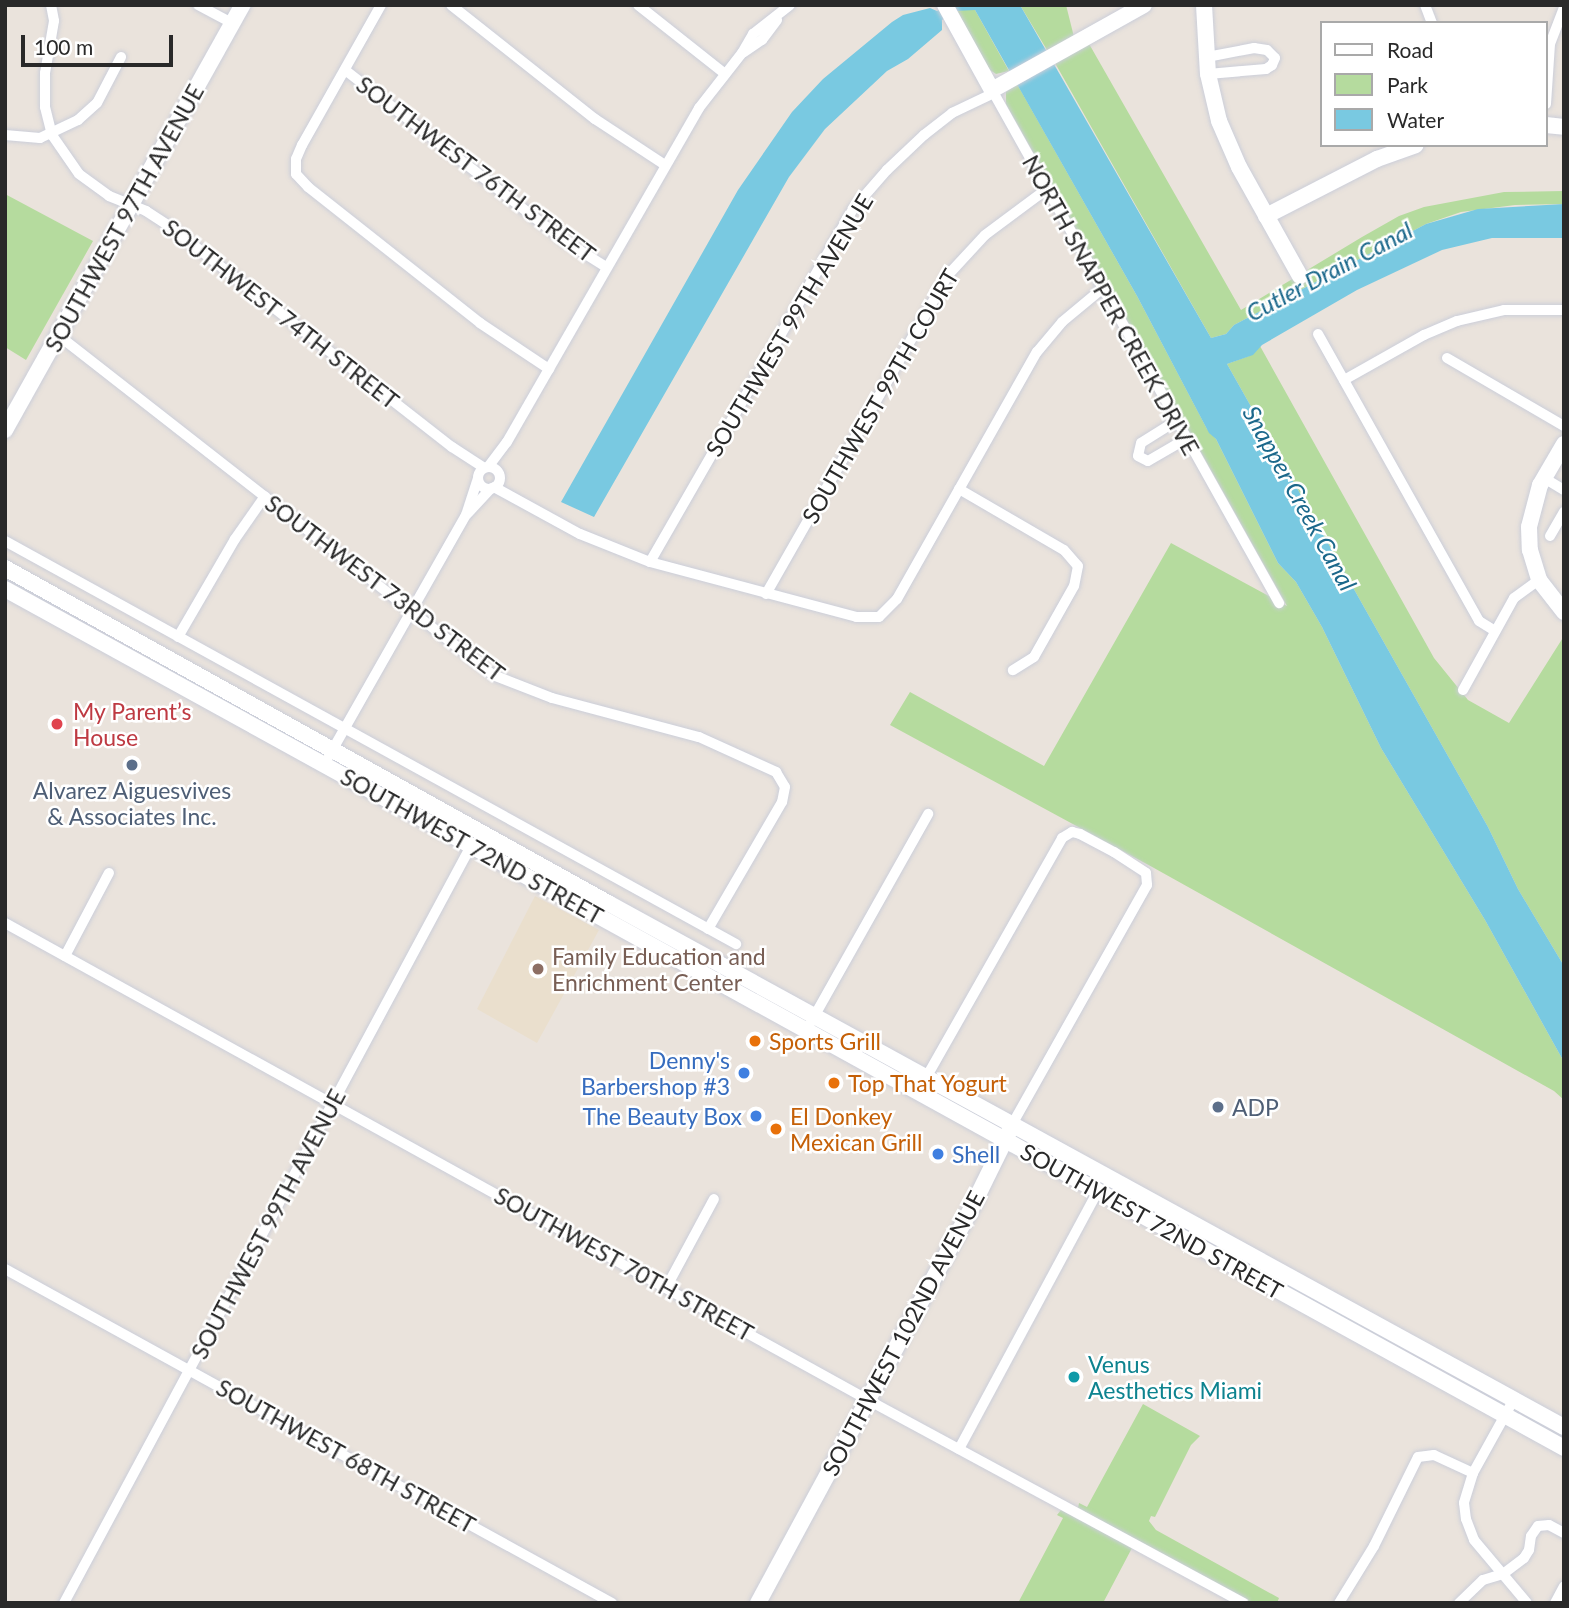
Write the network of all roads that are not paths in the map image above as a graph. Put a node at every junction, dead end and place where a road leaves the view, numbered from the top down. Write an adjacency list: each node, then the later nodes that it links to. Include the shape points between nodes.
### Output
1 (51, 5): 21 (street, via 54,21 44,89)
2 (198, 5): 12 (street)
3 (243, 5): 12 (main road, SOUTHWEST 97TH AVENUE)
4 (381, 5): 15 (street)
5 (452, 5): 23 (street, via 595,119)
6 (638, 5): 16 (street)
7 (1144, 5): 19 (main road, SOUTHWEST 99TH AVENUE)
8 (1205, 5): 14 (main road)
9 (788, 7): 16 (street, via 756,30)
10 (1564, 8): 18 (street, via 1550,44)
11 (947, 9): 19 (main road, NORTH SNAPPER CREEK DRIVE)
12 (233, 24): 25 (main road, SOUTHWEST 97TH AVENUE)
13 (121, 57): 21 (street, via 94,106)
14 (1207, 57): 17 (main road); 17 (street, via 1254,48 1267,50 1275,58 1266,69)
15 (345, 70): 27 (street, SOUTHWEST 76TH STREET, via 563,240); 34 (street, via 302,145 296,174 480,323)
16 (725, 74): 23 (street, via 699,107)
17 (1208, 74): 26 (main road, via 1226,140)
18 (1548, 74)
19 (993, 92): 24 (street, NORTH SNAPPER CREEK DRIVE); 52 (street, SOUTHWEST 99TH AVENUE, via 952,113 910,147 853,209)
20 (5, 135): 21 (street, via 32,139)
21 (52, 135): 25 (street, SOUTHWEST 74TH STREET, via 87,181)
22 (1410, 147): 26 (main road, via 1377,159)
23 (665, 165): 27 (street)
24 (1047, 189): 29 (street, NORTH SNAPPER CREEK DRIVE); 56 (street, SOUTHWEST 99TH COURT, via 991,230 948,275)
25 (131, 205): 31 (main road, SOUTHWEST 97TH AVENUE); 42 (street, SOUTHWEST 74TH STREET, via 170,226)
26 (1266, 216): 28 (main road)
27 (606, 267): 34 (street)
28 (1300, 276)
29 (1102, 288): 36 (street, NORTH SNAPPER CREEK DRIVE); 45 (street, via 1062,322 1037,352)
30 (1564, 310): 35 (street, via 1517,308 1457,321)
31 (58, 334): 38 (main road, SOUTHWEST 97TH AVENUE); 47 (street, SOUTHWEST 73RD STREET)
32 (1318, 334): 35 (street)
33 (1447, 358): 37 (street)
34 (549, 369): 40 (street)
35 (1344, 380): 60 (street, via 1479,621)
36 (1177, 421): 39 (street, NORTH SNAPPER CREEK DRIVE); 39 (street, via 1141,443 1138,456 1148,461)
37 (1564, 426)
38 (5, 430)
39 (1186, 439): 57 (street, NORTH SNAPPER CREEK DRIVE)
40 (507, 442): 42 (street); 44 (street)
41 (1564, 444): 43 (main road)
42 (482, 473): 44 (street); 44 (street, via 484,488); 49 (street)
43 (1544, 478): 46 (street); 54 (main road, via 1529,527)
44 (496, 482): 49 (street); 52 (street, via 570,529)
45 (959, 489): 56 (street, via 897,599 880,617 856,617); 63 (street, via 1076,561 1074,586 1034,657)
46 (1564, 490)
47 (265, 496): 58 (street, SOUTHWEST 73RD STREET); 61 (street)
48 (1564, 512): 50 (street)
49 (466, 515): 58 (street)
50 (1550, 536)
51 (5, 541): 61 (street, SOUTHWEST 72ND STREET)
52 (650, 562): 56 (street)
53 (5, 568): 62 (main road, SOUTHWEST 72ND STREET)
54 (1539, 580): 59 (main road); 60 (street, via 1518,594)
55 (5, 589): 64 (main road, SOUTHWEST 72ND STREET)
56 (766, 594)
57 (1279, 603)
58 (411, 612): 66 (street); 75 (street, SOUTHWEST 73RD STREET, via 503,680 552,698 699,737 780,777 785,787 782,802)
59 (1564, 612)
60 (1495, 631): 65 (street)
61 (178, 637): 66 (street, SOUTHWEST 72ND STREET)
62 (167, 658): 64 (main road); 67 (main road, SOUTHWEST 72ND STREET)
63 (1013, 670)
64 (158, 673): 68 (main road, SOUTHWEST 72ND STREET)
65 (1463, 690)
66 (344, 728): 67 (street); 75 (street, SOUTHWEST 72ND STREET)
67 (334, 748): 68 (street); 70 (main road, SOUTHWEST 72ND STREET)
68 (324, 764): 71 (main road, SOUTHWEST 72ND STREET)
69 (928, 814): 80 (street)
70 (480, 831): 71 (main road); 73 (main road, SOUTHWEST 72ND STREET)
71 (471, 846): 73 (main road, SOUTHWEST 72ND STREET); 83 (street, SOUTHWEST 99TH AVENUE)
72 (109, 873): 78 (street)
73 (604, 910): 77 (main road, SOUTHWEST 72ND STREET); 79 (main road, SOUTHWEST 72ND STREET)
74 (5, 923): 78 (street, SOUTHWEST 70TH STREET)
75 (709, 929): 76 (street, SOUTHWEST 72ND STREET)
76 (736, 944)
77 (695, 949): 79 (main road); 80 (main road, SOUTHWEST 72ND STREET)
78 (65, 956): 83 (street, SOUTHWEST 70TH STREET)
79 (686, 964): 81 (main road, SOUTHWEST 72ND STREET)
80 (815, 1015): 81 (street); 82 (main road, SOUTHWEST 72ND STREET)
81 (806, 1030): 85 (main road, SOUTHWEST 72ND STREET)
82 (927, 1076): 84 (main road, SOUTHWEST 72ND STREET); 84 (street, SOUTHWEST 102ND AVENUE, via 1058,845 1068,833 1085,836 1138,865 1148,879)
83 (334, 1103): 91 (street, SOUTHWEST 70TH STREET); 94 (street, SOUTHWEST 99TH AVENUE)
84 (1013, 1123): 85 (main road, SOUTHWEST 102ND AVENUE); 88 (main road, SOUTHWEST 72ND STREET)
85 (1005, 1140): 86 (main road, SOUTHWEST 72ND STREET); 96 (main road, SOUTHWEST 102ND AVENUE)
86 (1098, 1191): 89 (main road, SOUTHWEST 72ND STREET); 100 (street)
87 (714, 1199): 91 (street)
88 (1269, 1264): 89 (main road); 92 (main road, SOUTHWEST 72ND STREET)
89 (1231, 1265): 93 (main road, SOUTHWEST 72ND STREET)
90 (5, 1269): 94 (street, SOUTHWEST 68TH STREET)
91 (666, 1288): 96 (street, SOUTHWEST 70TH STREET)
92 (1403, 1339): 93 (main road); 95 (main road, SOUTHWEST 72ND STREET)
93 (1394, 1354): 97 (main road, SOUTHWEST 72ND STREET)
94 (189, 1370): 105 (street, SOUTHWEST 99TH AVENUE); 106 (street, SOUTHWEST 68TH STREET)
95 (1514, 1399): 97 (street); 98 (main road, SOUTHWEST 72ND STREET)
96 (868, 1400): 100 (street, SOUTHWEST 70TH STREET); 107 (main road, SOUTHWEST 102ND AVENUE)
97 (1504, 1416): 99 (main road, SOUTHWEST 72ND STREET); 101 (street)
98 (1564, 1427)
99 (1564, 1448)
100 (959, 1449): 108 (street, SOUTHWEST 70TH STREET)
101 (1473, 1473): 103 (street, via 1464,1503 1466,1519 1474,1540); 109 (street, via 1434,1455 1418,1457)
102 (1564, 1533): 103 (street, via 1549,1525 1538,1526 1527,1554)
103 (1503, 1574): 110 (street, via 1483,1580); 111 (street)
104 (1564, 1586): 112 (street)
105 (64, 1603)
106 (612, 1603)
107 (758, 1603)
108 (1244, 1603)
109 (1339, 1603)
110 (1460, 1603)
111 (1527, 1603)
112 (1555, 1603)

